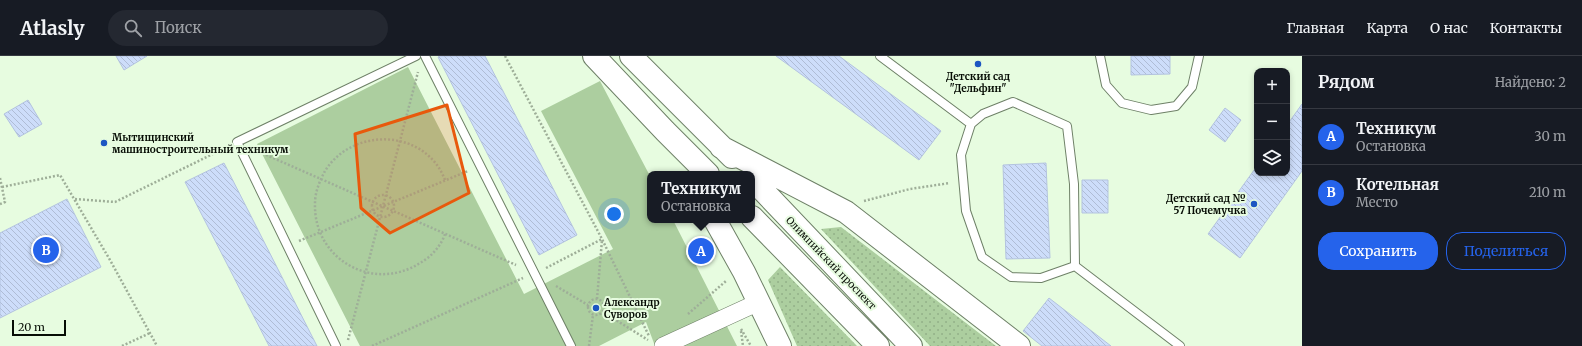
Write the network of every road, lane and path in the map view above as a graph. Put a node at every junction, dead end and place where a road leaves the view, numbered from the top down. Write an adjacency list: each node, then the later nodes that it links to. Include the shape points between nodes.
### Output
1 (416, 56): 12 (lane)
2 (426, 56): 15 (lane)
3 (504, 56): 39 (path)
4 (594, 56): 11 (main road)
5 (631, 56): 14 (main road)
6 (880, 56): 10 (lane)
7 (1100, 56): 8 (lane, via 1106,85 1122,103 1151,110 1176,106 1192,87)
8 (1199, 56)
9 (419, 70): 13 (path)
10 (971, 124): 22 (lane, via 961,155); 41 (lane, via 983,114 1013,102 1067,126 1074,184)
11 (665, 131): 16 (main road); 17 (main road)
12 (238, 142): 20 (path); 26 (path, via 115,202); 40 (lane)
13 (400, 142): 20 (path, via 389,139 368,140 348,148 331,162); 21 (path, via 410,144 428,156); 25 (path)
14 (722, 147): 18 (main road); 63 (main road, via 846,212)
15 (480, 166): 21 (path); 43 (lane)
16 (687, 171)
17 (705, 171)
18 (744, 171)
19 (0, 178): 24 (path)
20 (321, 179): 27 (path); 37 (path, via 315,202 316,223)
21 (445, 180): 28 (path)
22 (964, 181): 29 (path, via 910,189); 41 (lane, via 966,211 982,257 1011,277 1041,278)
23 (755, 182): 62 (main road, Олимпийский проспект)
24 (2, 187): 26 (path, via 60,175); 30 (path, via 5,202)
25 (386, 196): 27 (path, via 378,197); 28 (path); 31 (path)
26 (75, 199): 49 (path)
27 (373, 202): 31 (path); 32 (path)
28 (392, 202): 31 (path); 33 (path)
29 (859, 203)
30 (0, 204)
31 (382, 206): 32 (path); 33 (path); 34 (path)
32 (373, 210): 34 (path); 37 (path)
33 (392, 210): 34 (path, via 388,215); 38 (path)
34 (380, 217): 42 (path)
35 (755, 220): 61 (main road)
36 (717, 223): 45 (main road)
37 (320, 232): 40 (path); 42 (path, via 326,245 342,262)
38 (445, 234): 42 (path, via 429,258 409,270 386,275); 43 (path)
39 (602, 239): 43 (path); 44 (path); 47 (path, via 653,344)
40 (288, 245): 52 (lane)
41 (1075, 266): 64 (lane)
42 (366, 273): 53 (path)
43 (534, 273): 46 (path); 54 (path); 55 (lane)
44 (597, 299): 46 (path); 47 (path, via 603,304)
45 (759, 302): 57 (street); 60 (main road)
46 (588, 305): 48 (path, via 588,310)
47 (602, 312): 48 (path)
48 (593, 315): 56 (path)
49 (150, 333): 50 (path); 51 (path)
50 (122, 346)
51 (158, 346)
52 (336, 346)
53 (346, 346)
54 (372, 346)
55 (571, 346)
56 (589, 346)
57 (663, 346)
58 (743, 346): 59 (path, via 741,328)
59 (752, 346)
60 (780, 346)
61 (878, 346)
62 (911, 346)
63 (1019, 346)
64 (1180, 346)

